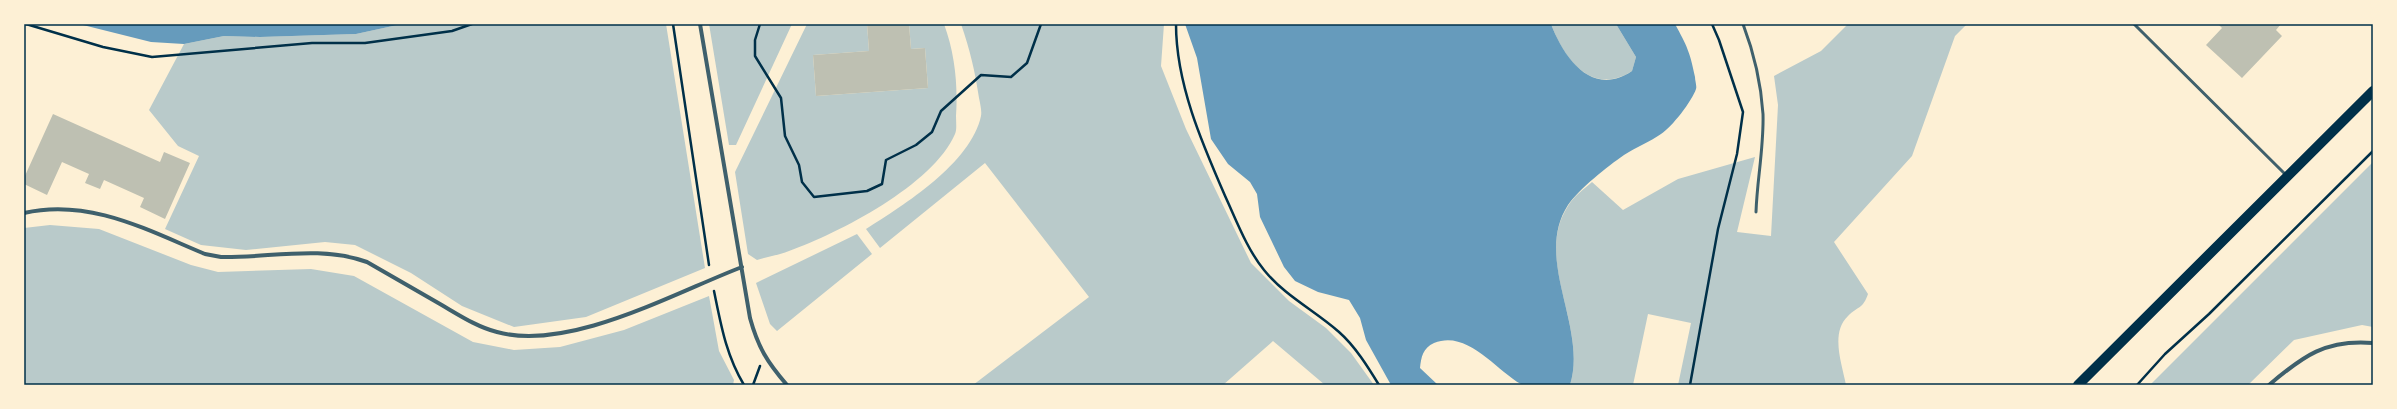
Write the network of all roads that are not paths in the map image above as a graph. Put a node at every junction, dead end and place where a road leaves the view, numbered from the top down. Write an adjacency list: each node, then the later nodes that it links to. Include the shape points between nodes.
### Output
1 (700, 24): 8 (street)
2 (1743, 24): 6 (lane, via 1752,47 1760,83 1763,114)
3 (2134, 24): 5 (lane)
4 (2373, 91): 5 (main road)
5 (2287, 177): 11 (main road)
6 (1756, 212)
7 (24, 213): 8 (street, via 59,209 114,217 205,254 221,257 322,252 354,257 477,325 514,336 530,337 588,327 628,315)
8 (742, 268): 10 (street, via 750,318 757,342 765,359)
9 (2373, 343): 12 (street, via 2336,344 2319,349 2300,359)
10 (787, 385)
11 (2078, 385)
12 (2269, 385)

